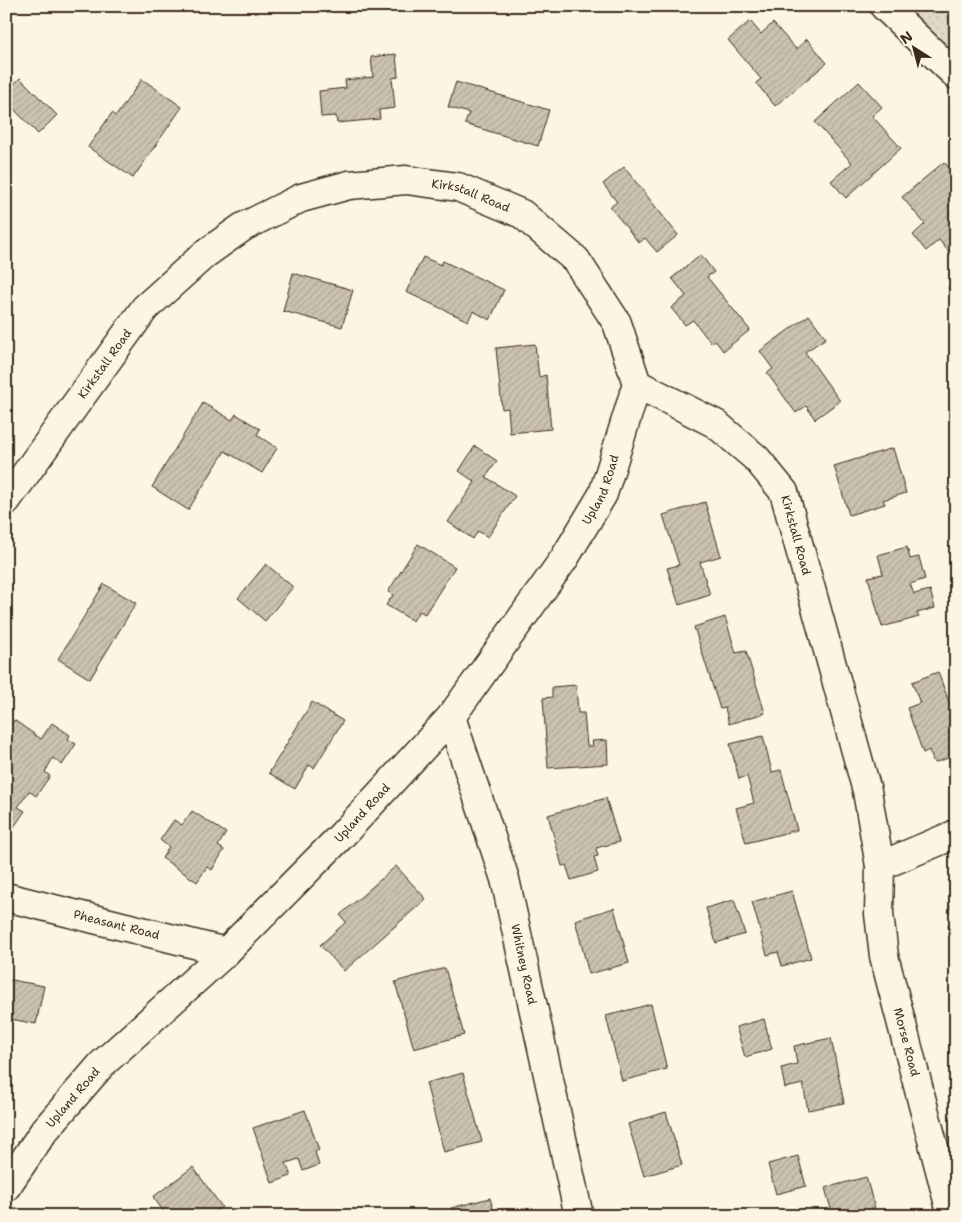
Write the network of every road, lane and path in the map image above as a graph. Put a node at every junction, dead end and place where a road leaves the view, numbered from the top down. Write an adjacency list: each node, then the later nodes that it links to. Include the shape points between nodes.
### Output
1 (884, 6): 2 (street)
2 (956, 74)
3 (637, 384): 4 (street, Kirkstall Road, via 617,323 576,260 522,214 458,188 406,180 349,185 301,198 242,227 205,254 145,308); 5 (street, Kirkstall Road, via 716,424 757,459 784,492); 6 (street, Upland Road, via 603,494 564,559)
4 (6, 501)
5 (825, 640): 8 (street, Morse Road, via 867,791)
6 (451, 717): 10 (street, Upland Road, via 342,835); 12 (street, Whitney Road, via 505,879)
7 (956, 834): 8 (street)
8 (880, 866): 13 (street, Morse Road, via 884,956)
9 (6, 898): 10 (street, Pheasant Road)
10 (226, 952): 11 (street, Upland Road, via 102,1064 44,1131)
11 (6, 1187)
12 (579, 1216)
13 (952, 1216)

